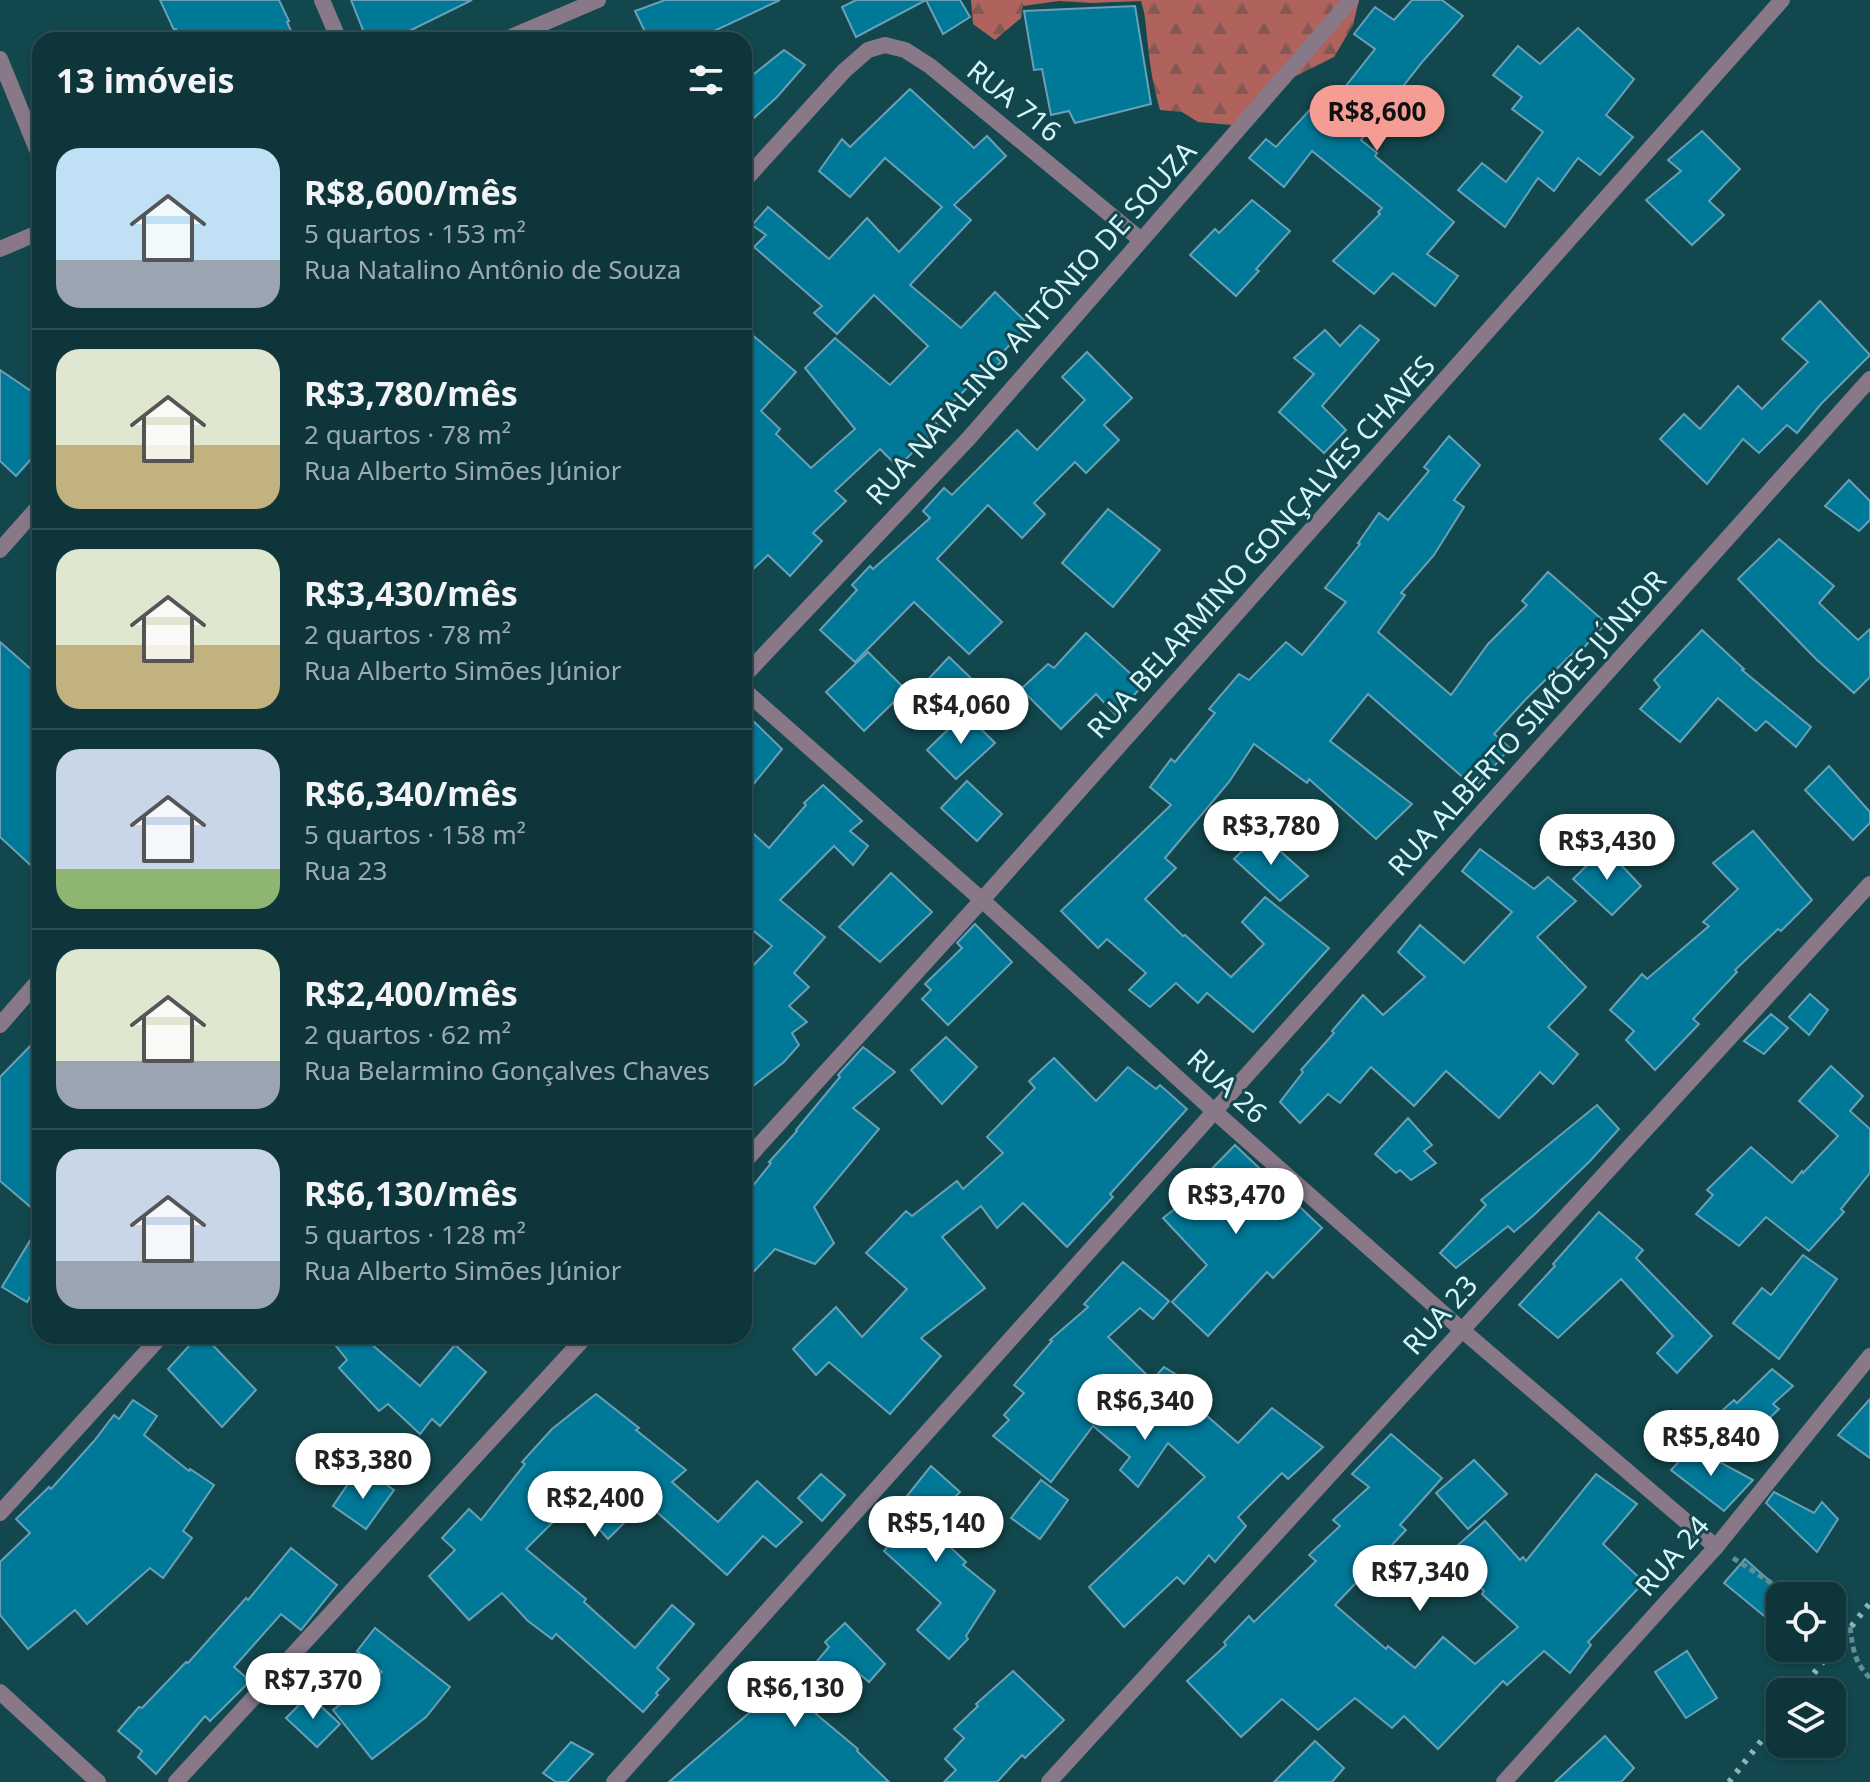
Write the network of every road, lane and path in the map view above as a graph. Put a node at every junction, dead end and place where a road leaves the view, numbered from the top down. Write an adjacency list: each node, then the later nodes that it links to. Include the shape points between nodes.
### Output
1 (322, 0): 5 (street)
2 (598, 0): 6 (street)
3 (1351, 0): 11 (street, RUA NATALINO ANTÔNIO DE SOUZA)
4 (1782, 0): 19 (street, RUA BELARMINO GONÇALVES CHAVES)
5 (336, 32)
6 (523, 32)
7 (0, 59): 8 (street)
8 (32, 137)
9 (752, 172): 11 (street, RUA 716, via 844,71 868,50 885,45 930,66)
10 (32, 235): 12 (street)
11 (1141, 240): 16 (street, RUA NATALINO ANTÔNIO DE SOUZA, via 969,438)
12 (0, 249)
13 (1870, 379): 22 (street, RUA ALBERTO SIMÕES JÚNIOR)
14 (32, 514): 15 (street)
15 (0, 550)
16 (752, 668)
17 (752, 697): 19 (street, RUA 26)
18 (1870, 884): 24 (street, RUA 23)
19 (982, 900): 22 (street, RUA 26); 23 (street, RUA BELARMINO GONÇALVES CHAVES)
20 (32, 988): 21 (street)
21 (0, 1025)
22 (1214, 1111): 24 (street, RUA 26); 36 (street, RUA ALBERTO SIMÕES JÚNIOR)
23 (752, 1153)
24 (1462, 1330): 29 (street, RUA 26); 37 (street, RUA 23)
25 (154, 1344): 28 (street)
26 (579, 1344): 35 (street)
27 (1870, 1356): 29 (street, RUA 24)
28 (0, 1513)
29 (1716, 1547): 30 (path); 38 (street, RUA 24)
30 (1770, 1582)
31 (1846, 1625): 32 (path, via 1859,1667)
32 (1870, 1678)
33 (0, 1692): 34 (street)
34 (98, 1782)
35 (176, 1782)
36 (614, 1782)
37 (1049, 1782)
38 (1504, 1782)

